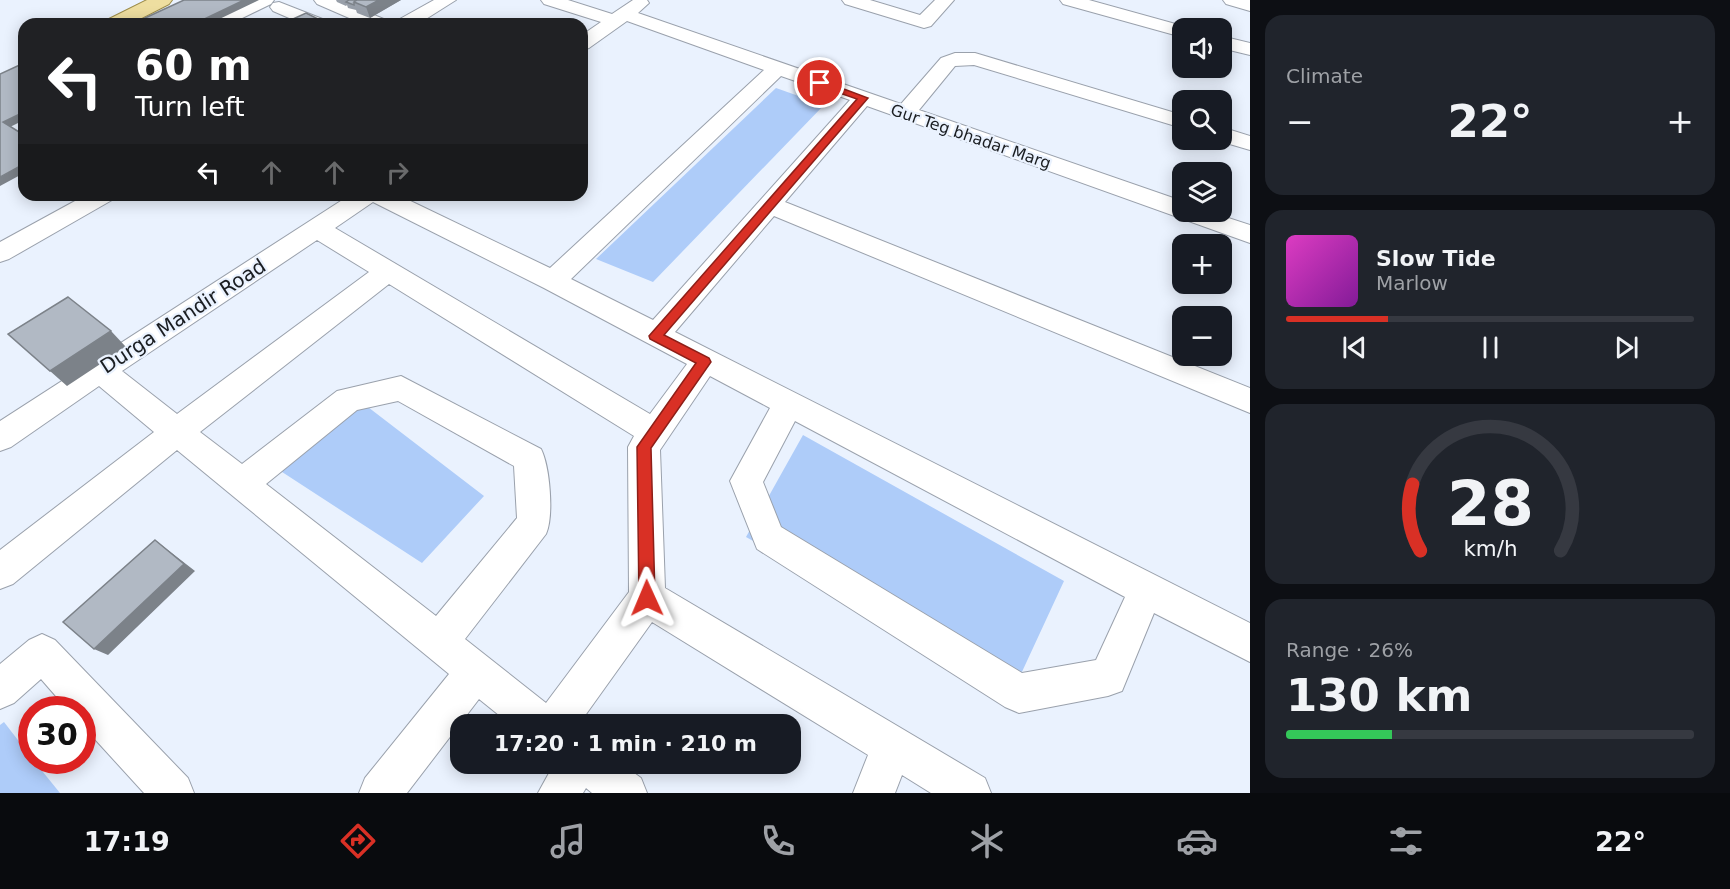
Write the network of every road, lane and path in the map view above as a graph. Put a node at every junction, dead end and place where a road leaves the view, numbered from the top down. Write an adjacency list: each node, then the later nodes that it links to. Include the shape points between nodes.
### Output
1 (162, 0): 15 (main road)
2 (245, 0): 16 (main road)
3 (323, 0): 19 (street)
4 (413, 0): 12 (street)
5 (550, 0): 14 (street, Gur Teg bhadar Marg)
6 (645, 0): 14 (street)
7 (851, 0): 8 (street, via 923,22)
8 (945, 0)
9 (1069, 0): 21 (street)
10 (1232, 0): 13 (street)
11 (272, 3): 17 (street); 18 (street)
12 (440, 4): 20 (street)
13 (1250, 6)
14 (620, 17): 22 (street); 25 (street, Gur Teg bhadar Marg)
15 (126, 18)
16 (208, 18)
17 (234, 18)
18 (305, 18)
19 (365, 18)
20 (416, 18)
21 (1172, 28)
22 (588, 40)
23 (1232, 45): 24 (street)
24 (1250, 50)
25 (777, 68): 26 (street, Gur Teg bhadar Marg); 41 (street)
26 (863, 98): 27 (street, Gur Teg bhadar Marg); 34 (street)
27 (905, 113): 28 (street, via 948,62 975,59); 35 (street, Gur Teg bhadar Marg)
28 (1172, 120)
29 (1232, 137): 30 (street)
30 (1250, 143)
31 (93, 201): 39 (street)
32 (353, 201): 37 (street, Durga Mandir Road)
33 (364, 201): 41 (street)
34 (769, 204): 42 (street); 45 (street)
35 (1172, 206)
36 (1215, 222): 38 (street)
37 (317, 228): 40 (street); 44 (street, Durga Mandir Road)
38 (1250, 234)
39 (0, 252)
40 (389, 271): 47 (street); 48 (street)
41 (553, 281): 42 (street)
42 (655, 336): 43 (street)
43 (704, 362): 46 (street); 48 (street)
44 (100, 369): 47 (street); 49 (street, Durga Mandir Road)
45 (1250, 401)
46 (788, 405): 52 (street); 52 (street, via 746,481 769,538 1019,693 1108,677)
47 (177, 432): 50 (street); 51 (street)
48 (654, 433): 53 (street, via 644,447)
49 (0, 438)
50 (241, 484): 54 (street); 54 (street, via 348,400 401,388 530,459 534,523)
51 (0, 572)
52 (1146, 590): 55 (street)
53 (647, 598): 59 (street); 60 (street)
54 (438, 643): 56 (street)
55 (1250, 644)
56 (476, 672): 58 (street); 64 (street)
57 (0, 689): 63 (street, via 42,652)
58 (528, 714)
59 (562, 714)
60 (892, 746): 67 (street); 68 (street)
61 (571, 774): 65 (street)
62 (602, 774): 66 (street)
63 (173, 793)
64 (380, 793)
65 (559, 793)
66 (626, 793)
67 (874, 793)
68 (970, 793)

